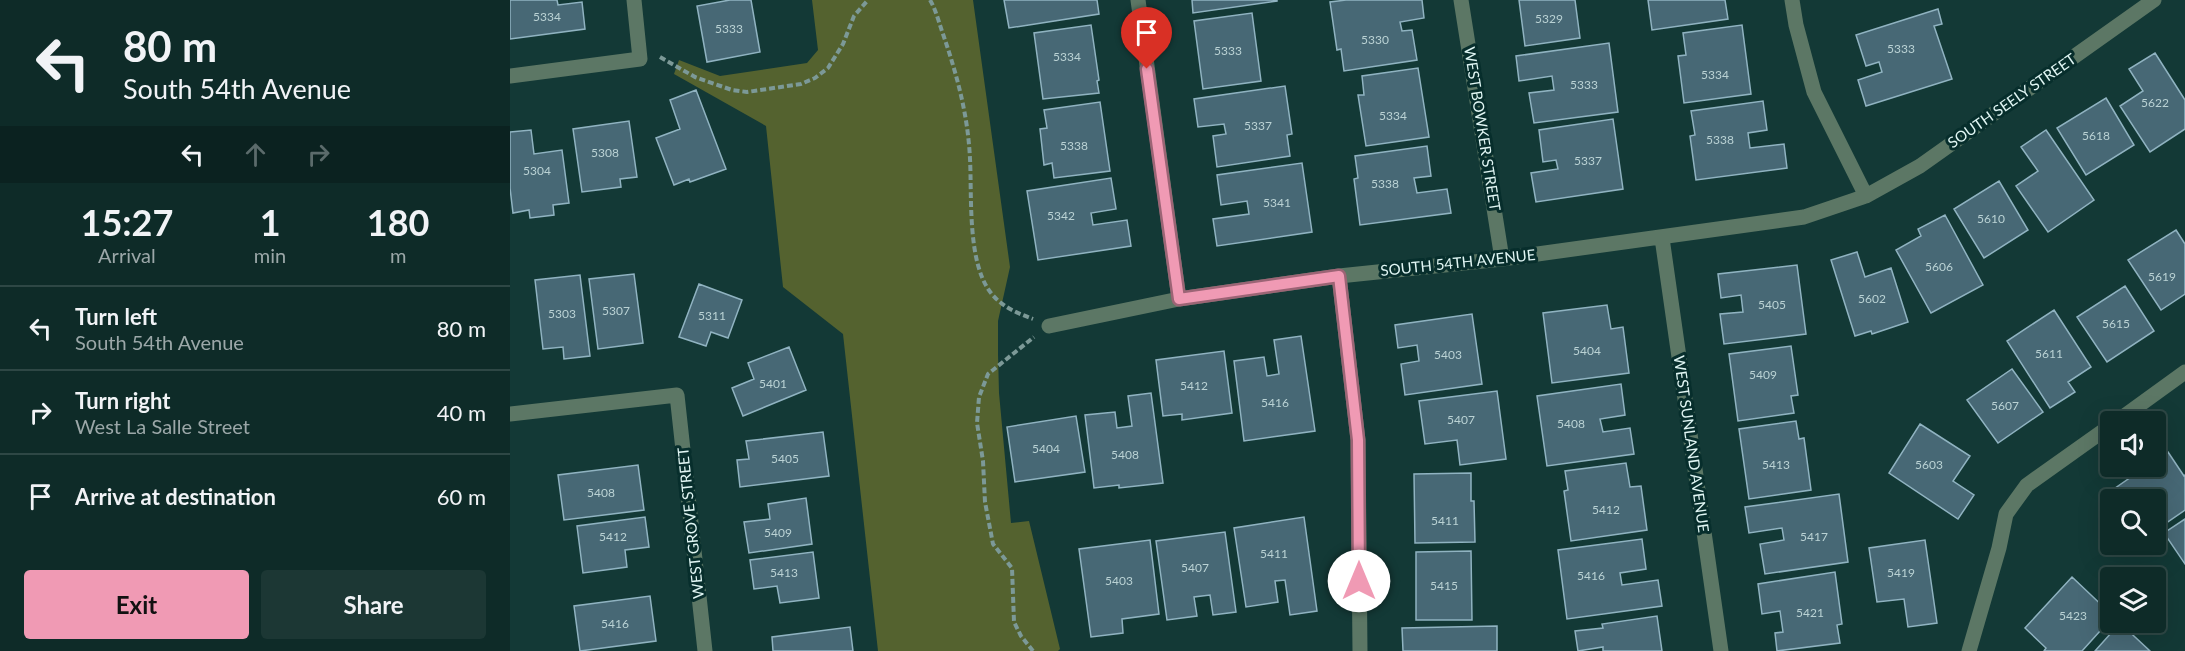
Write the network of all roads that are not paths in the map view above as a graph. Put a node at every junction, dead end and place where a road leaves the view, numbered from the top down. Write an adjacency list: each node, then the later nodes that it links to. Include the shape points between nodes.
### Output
1 (634, 0): 6 (street, via 640,51)
2 (1138, 0): 11 (street)
3 (1461, 0): 9 (street, WEST BOWKER STREET)
4 (1792, 0): 7 (street, via 1814,92)
5 (2154, 0): 7 (street, SOUTH SEELY STREET, via 1920,166)
6 (510, 76)
7 (1866, 196): 8 (street, SOUTH 54TH AVENUE, via 1804,217)
8 (1662, 238): 9 (street, SOUTH 54TH AVENUE); 19 (street, WEST SUNLAND AVENUE)
9 (1502, 259): 10 (street, SOUTH 54TH AVENUE)
10 (1339, 276): 11 (street, SOUTH 54TH AVENUE); 18 (street, via 1358,440)
11 (1179, 299): 12 (street, SOUTH 54TH AVENUE)
12 (1049, 326)
13 (2185, 374): 14 (street)
14 (2132, 411)
15 (510, 414): 17 (street, WEST GROVE STREET, via 678,395)
16 (2100, 433): 20 (street, via 2028,485 2006,514)
17 (705, 651)
18 (1360, 651)
19 (1721, 651)
20 (1969, 651)

